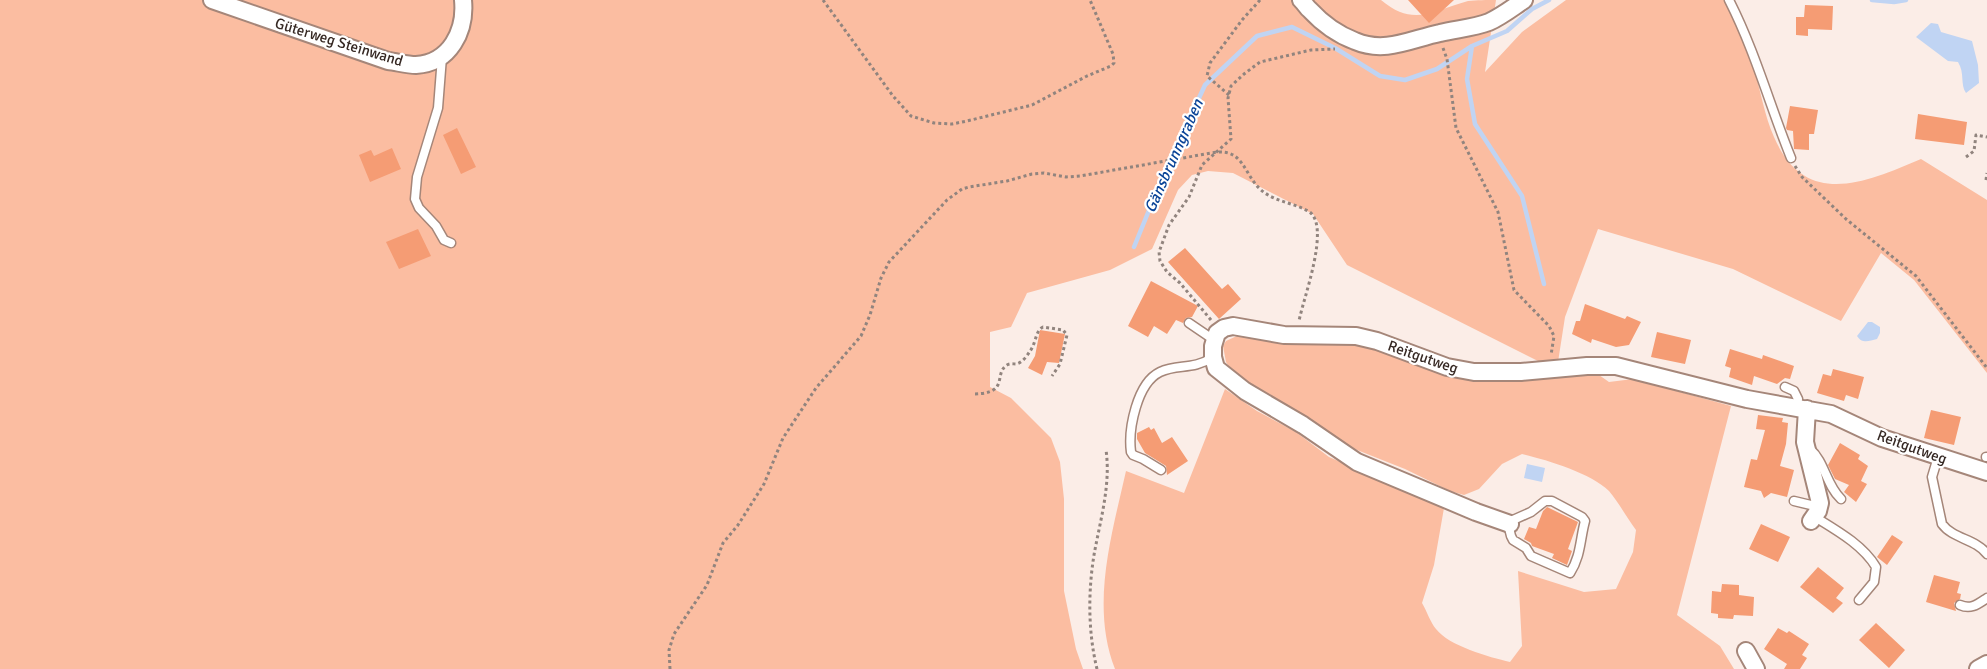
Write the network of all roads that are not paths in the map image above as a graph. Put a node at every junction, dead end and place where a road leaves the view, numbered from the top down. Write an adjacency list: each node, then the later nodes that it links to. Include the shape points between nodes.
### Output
1 (212, 0): 6 (street, Güterweg Steinwand, via 388,61 416,65)
2 (463, 0): 6 (street, via 459,33)
3 (1301, 0): 4 (street, via 1337,32 1356,42 1379,46 1486,23)
4 (1524, 0)
5 (1729, 0): 7 (lane)
6 (442, 57): 8 (lane, via 438,108 417,177 415,199 444,240)
7 (1791, 158)
8 (451, 243)
9 (1189, 323): 10 (lane)
10 (1216, 336): 11 (street); 13 (street, Reitgutweg, via 1233,326 1296,336 1362,337 1466,371 1616,366)
11 (1213, 357): 17 (lane, via 1199,365 1158,373 1143,391 1133,420 1131,452); 21 (street, via 1218,370 1231,381 1357,462)
12 (1785, 387): 13 (lane, via 1794,391)
13 (1802, 409): 14 (street); 15 (street, Reitgutweg, via 1840,417 1879,437)
14 (1806, 446): 18 (lane, via 1817,456); 20 (street, via 1820,497)
15 (1938, 457): 16 (street, Reitgutweg); 22 (lane, via 1932,477 1942,524)
16 (1987, 462)
17 (1161, 470)
18 (1841, 498)
19 (1794, 501): 20 (lane)
20 (1815, 515): 24 (lane, via 1857,546 1876,567 1874,582)
21 (1510, 524): 21 (lane, via 1548,501 1582,517 1585,521 1581,548 1572,571 1568,573 1531,555 1513,540)
22 (1987, 554)
23 (1987, 598): 25 (lane, via 1976,606)
24 (1859, 600)
25 (1960, 605)
26 (1746, 651): 28 (street)
27 (1987, 664): 29 (street)
28 (1756, 669)
29 (1978, 669)

